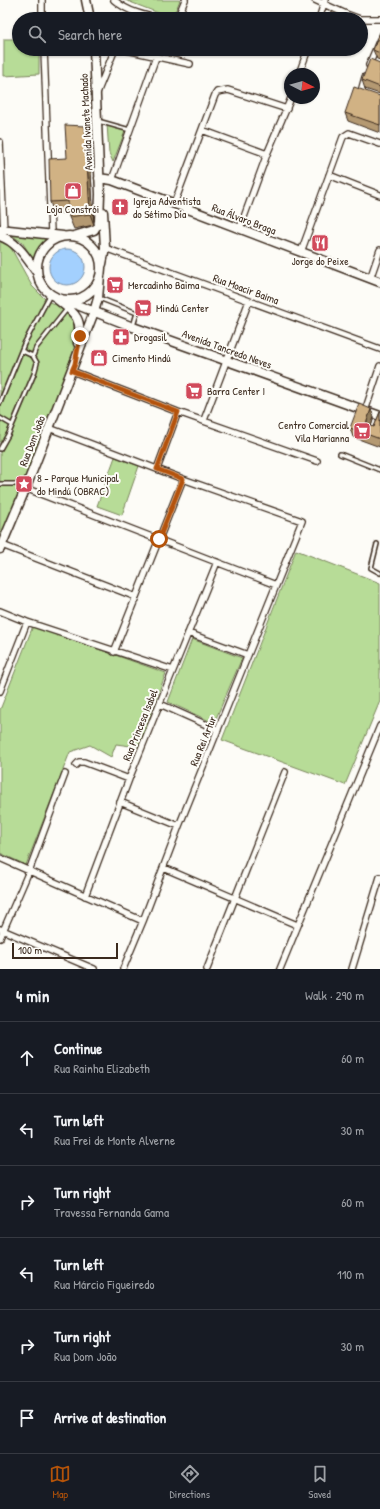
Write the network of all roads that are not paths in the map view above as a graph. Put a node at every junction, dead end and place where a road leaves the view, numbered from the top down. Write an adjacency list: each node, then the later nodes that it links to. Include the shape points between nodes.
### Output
1 (42, 0): 7 (street)
2 (86, 0): 8 (main road)
3 (114, 0): 9 (street)
4 (185, 0): 10 (street)
5 (315, 0): 6 (street)
6 (325, 2): 11 (street); 12 (street)
7 (42, 12)
8 (89, 12)
9 (136, 12)
10 (180, 12)
11 (321, 12)
12 (342, 12)
13 (368, 19): 14 (street)
14 (380, 19)
15 (380, 39): 25 (street, via 362,88 362,92)
16 (44, 56): 42 (street)
17 (94, 56): 24 (main road, Avenida Ivanete Machado)
18 (112, 56): 24 (street)
19 (152, 56): 21 (street)
20 (305, 56): 23 (street)
21 (156, 57): 22 (street); 29 (street)
22 (190, 64)
23 (301, 68)
24 (95, 97): 28 (main road, Avenida Ivanete Machado)
25 (369, 97)
26 (289, 104): 27 (street)
27 (287, 109): 30 (street, via 228,90 217,92); 33 (street)
28 (96, 120): 29 (lane); 35 (main road, Avenida Ivanete Machado)
29 (130, 130): 36 (street)
30 (202, 130): 33 (street); 39 (street)
31 (0, 142): 41 (street)
32 (380, 144): 34 (street, via 346,134)
33 (267, 154): 40 (street)
34 (329, 175): 38 (street); 47 (street)
35 (99, 178): 36 (main road, Rua Álvaro Braga); 37 (main road, Avenida Ivanete Machado)
36 (112, 180): 39 (main road, Rua Álvaro Braga)
37 (100, 194): 44 (main road, Avenida Ivanete Machado, via 97,226 91,232); 45 (main road, Avenida Ivanete Machado)
38 (380, 194)
39 (174, 204): 40 (main road, Rua Álvaro Braga)
40 (240, 228): 47 (main road, Rua Álvaro Braga)
41 (2, 233): 42 (main road); 48 (main road, via 20,249)
42 (51, 234): 43 (main road)
43 (64, 236): 44 (main road); 48 (main road, via 49,242 43,248)
44 (74, 236): 49 (main road, via 94,247 100,261)
45 (105, 248): 49 (main road, Avenida Ivanete Machado); 54 (street, Rua Moacir Baima)
46 (380, 250): 50 (street)
47 (301, 252): 50 (main road, Rua Álvaro Braga)
48 (36, 271): 52 (main road, via 41,284)
49 (100, 273): 53 (main road, Rua Dom João); 55 (main road, via 88,294)
50 (370, 279): 51 (main road, Rua Álvaro Braga)
51 (380, 282)
52 (53, 296): 55 (main road, Rua Dom João); 59 (lane)
53 (98, 298): 56 (main road, Rua Dom João); 57 (lane, via 137,312)
54 (249, 301): 58 (street, Rua Moacir Baima); 61 (street)
55 (67, 304): 56 (main road, Avenida Tancredo Neves); 60 (lane); 63 (main road, Rua Dom João, via 79,320 80,328)
56 (94, 312): 57 (main road, Avenida Tancredo Neves); 63 (main road, Rua Dom João)
57 (133, 327): 61 (main road, Avenida Tancredo Neves)
58 (380, 349)
59 (22, 351): 60 (lane); 64 (lane)
60 (33, 356): 70 (lane, via 37,366)
61 (227, 361): 65 (main road, Avenida Tancredo Neves); 69 (street)
62 (380, 366): 65 (street)
63 (73, 367): 66 (street); 71 (main road, Rua Dom João)
64 (0, 403)
65 (365, 411): 67 (main road, Avenida Tancredo Neves)
66 (178, 412): 69 (street); 75 (street)
67 (380, 416)
68 (0, 418): 70 (lane)
69 (204, 420): 74 (street)
70 (12, 425): 72 (lane)
71 (49, 428): 75 (street); 79 (main road, Rua Dom João)
72 (0, 449)
73 (340, 454): 76 (lane)
74 (317, 460)
75 (157, 469): 77 (street)
76 (380, 470)
77 (183, 479): 80 (street); 87 (street, Rua Rei Artur, via 302,521)
78 (0, 484): 79 (lane)
79 (26, 486): 80 (street); 82 (main road, Rua Dom João)
80 (159, 539): 85 (street); 88 (street)
81 (377, 544): 83 (lane)
82 (1, 547): 88 (street)
83 (376, 552): 84 (lane); 86 (lane, via 371,568)
84 (380, 554)
85 (217, 562): 87 (street); 91 (street, Rua Princesa Isabel)
86 (380, 573)
87 (276, 585): 93 (street, Rua Rei Artur)
88 (136, 596): 92 (street)
89 (0, 611): 90 (street)
90 (27, 622): 92 (street); 95 (street)
91 (188, 633): 93 (street); 94 (street, Rua Princesa Isabel)
92 (114, 652): 94 (street)
93 (248, 655): 98 (street, Rua Rei Artur)
94 (173, 670): 96 (street, Rua Princesa Isabel)
95 (0, 691)
96 (160, 704): 98 (street); 102 (street, Rua Princesa Isabel)
97 (380, 726): 112 (street)
98 (218, 730): 104 (street, Rua Rei Artur)
99 (76, 765): 102 (street, via 84,762)
100 (285, 772): 110 (street)
101 (65, 774): 107 (street)
102 (129, 779): 103 (street, Rua Princesa Isabel)
103 (120, 802): 104 (street); 109 (street, Rua Princesa Isabel)
104 (179, 826): 106 (street, Rua Rei Artur)
105 (0, 858): 107 (street)
106 (164, 868): 110 (street); 111 (street, Rua Rei Artur)
107 (29, 871): 109 (street); 113 (street)
108 (380, 877): 119 (street)
109 (85, 896): 111 (street)
110 (234, 897): 112 (street); 117 (street)
111 (143, 921): 116 (street, Rua Rei Artur)
112 (297, 925): 118 (street)
113 (2, 930): 114 (street); 115 (street)
114 (0, 938)
115 (94, 969)
116 (123, 969)
117 (206, 969)
118 (280, 969)
119 (352, 969)

